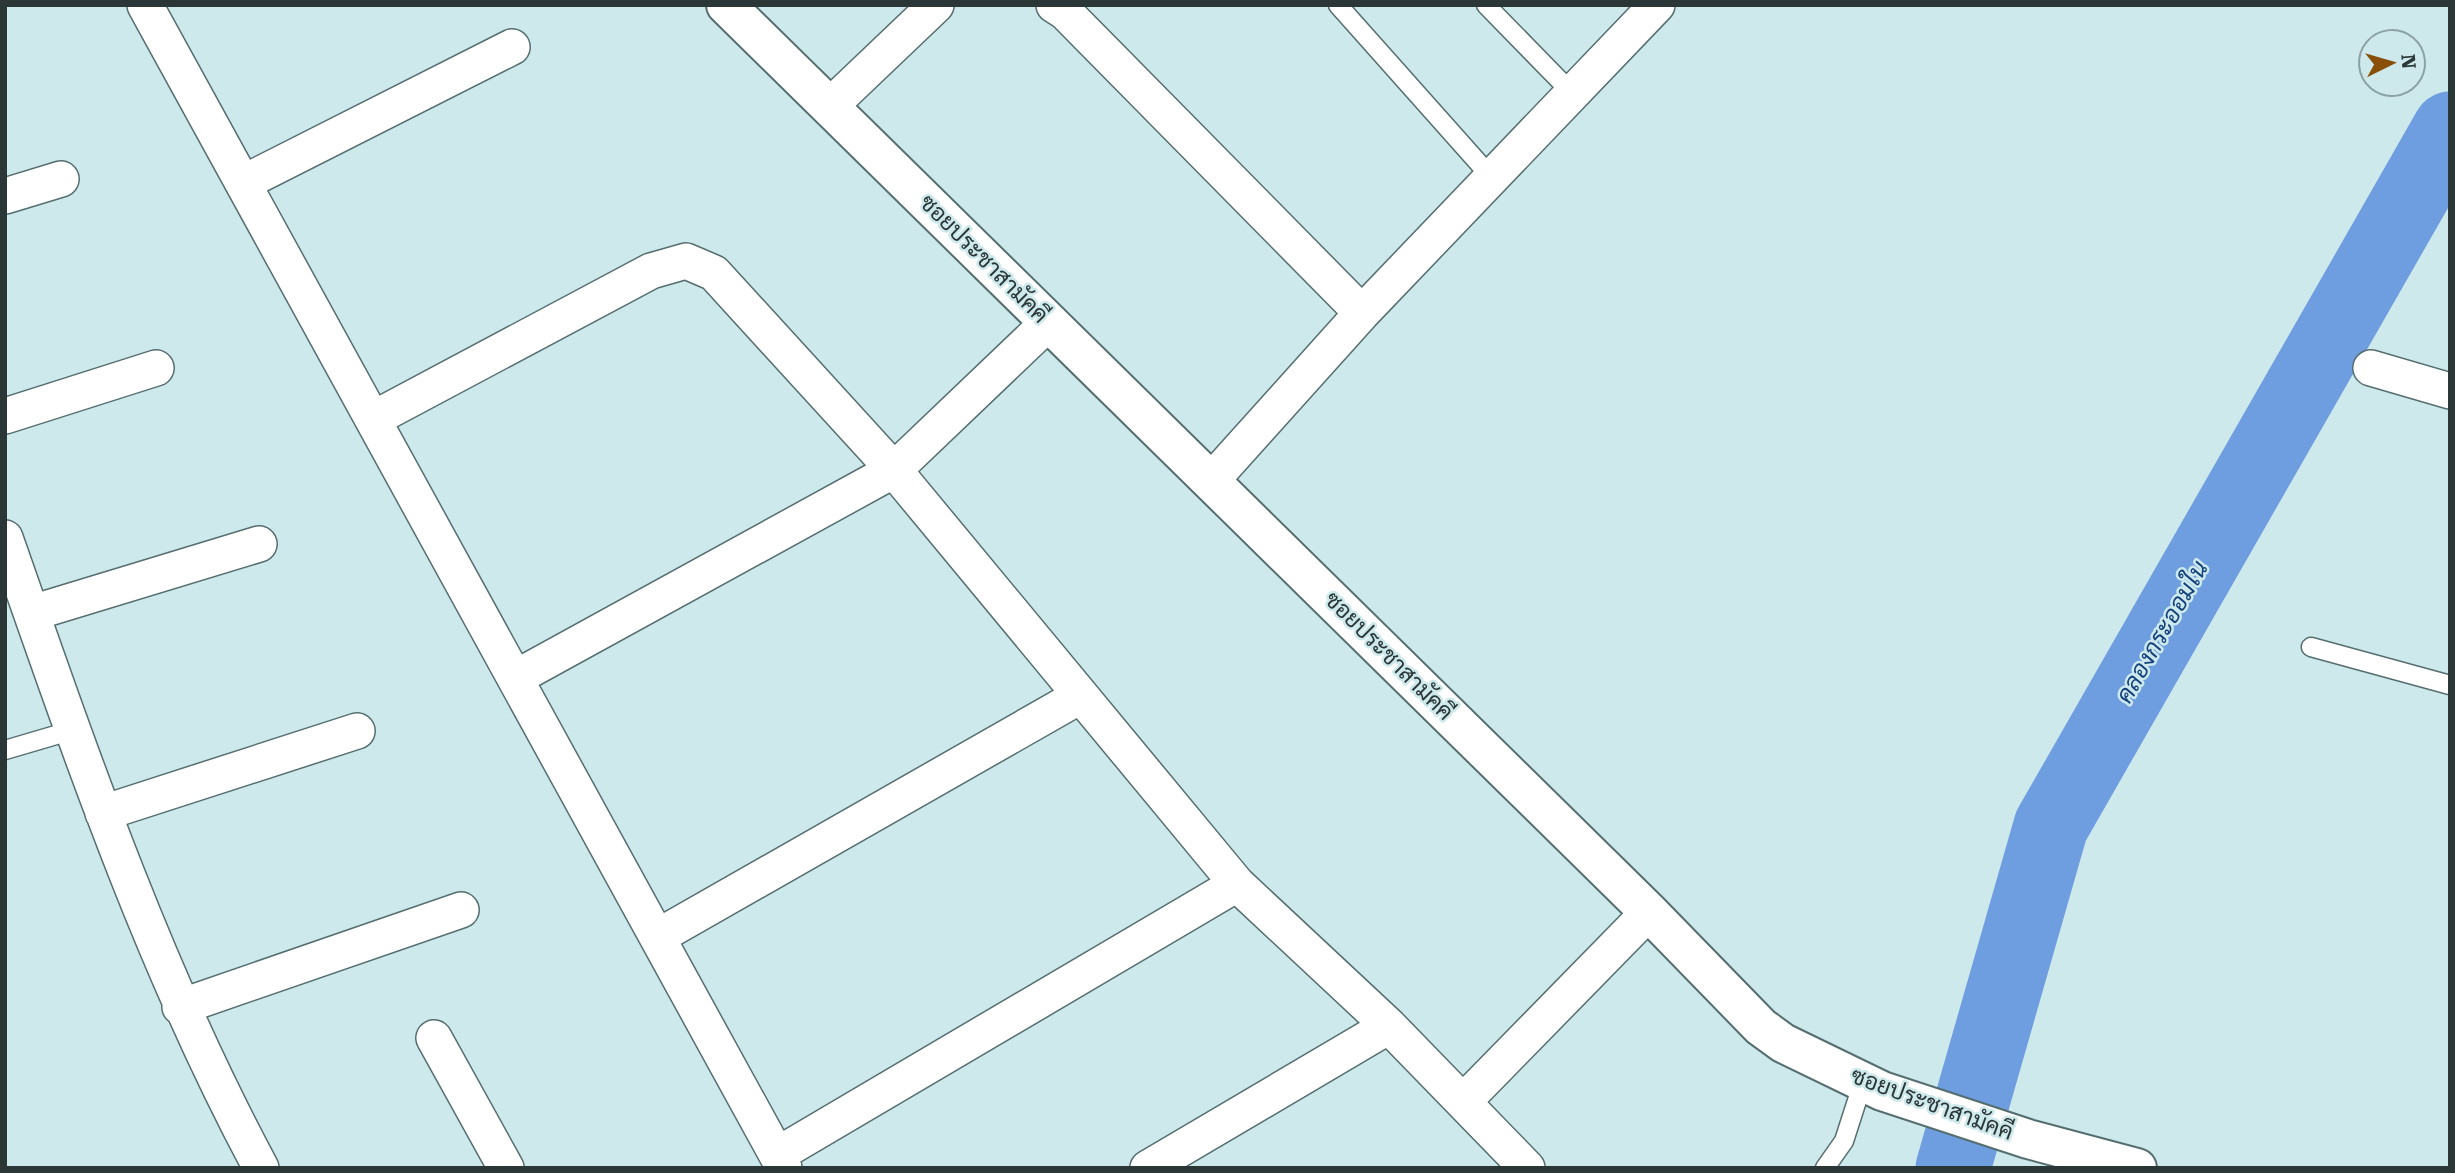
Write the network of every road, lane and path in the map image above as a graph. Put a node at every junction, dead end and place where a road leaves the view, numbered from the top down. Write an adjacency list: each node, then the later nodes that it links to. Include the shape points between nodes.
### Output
1 (145, 5): 13 (street)
2 (726, 5): 10 (street, ซอยประชาสามัคคี)
3 (936, 5): 10 (street)
4 (1054, 5): 15 (street)
5 (1338, 5): 11 (lane)
6 (1486, 5): 9 (lane)
7 (1649, 8): 9 (street)
8 (512, 47): 13 (street)
9 (1573, 94): 11 (street)
10 (829, 107): 16 (street, ซอยประชาสามัคคี)
11 (1492, 178): 15 (street)
12 (61, 179): 14 (street)
13 (245, 182): 21 (street)
14 (5, 196)
15 (1362, 313): 23 (street)
16 (1048, 323): 22 (street); 23 (street, ซอยประชาสามัคคี)
17 (156, 368): 20 (street)
18 (2371, 368): 19 (street)
19 (2450, 391)
20 (5, 416)
21 (375, 418): 22 (street, via 651,271 686,261 714,273); 28 (street)
22 (894, 470): 28 (street); 30 (street)
23 (1211, 481): 37 (street, ซอยประชาสามัคคี)
24 (5, 538): 26 (street)
25 (259, 544): 26 (street)
26 (32, 613): 31 (street)
27 (2311, 647): 29 (lane)
28 (517, 677): 38 (street)
29 (2450, 685)
30 (1080, 696): 35 (street); 38 (street)
31 (73, 730): 33 (lane); 34 (street)
32 (357, 731): 34 (street)
33 (5, 750)
34 (103, 813): 39 (street)
35 (1237, 884): 40 (street); 44 (street)
36 (461, 910): 39 (street)
37 (1649, 912): 42 (street, ซอยประชาสามัคคี, via 1761,1027 1783,1043); 43 (street)
38 (659, 936): 44 (street)
39 (180, 1007): 45 (street)
40 (1389, 1026): 43 (street); 47 (street)
41 (434, 1038): 46 (street)
42 (1873, 1086): 49 (lane); 50 (street, ซอยประชาสามัคคี, via 2028,1139)
43 (1463, 1102): 48 (street)
44 (781, 1161)
45 (261, 1168)
46 (506, 1168)
47 (1148, 1168)
48 (1527, 1168)
49 (1825, 1168)
50 (2137, 1168)

